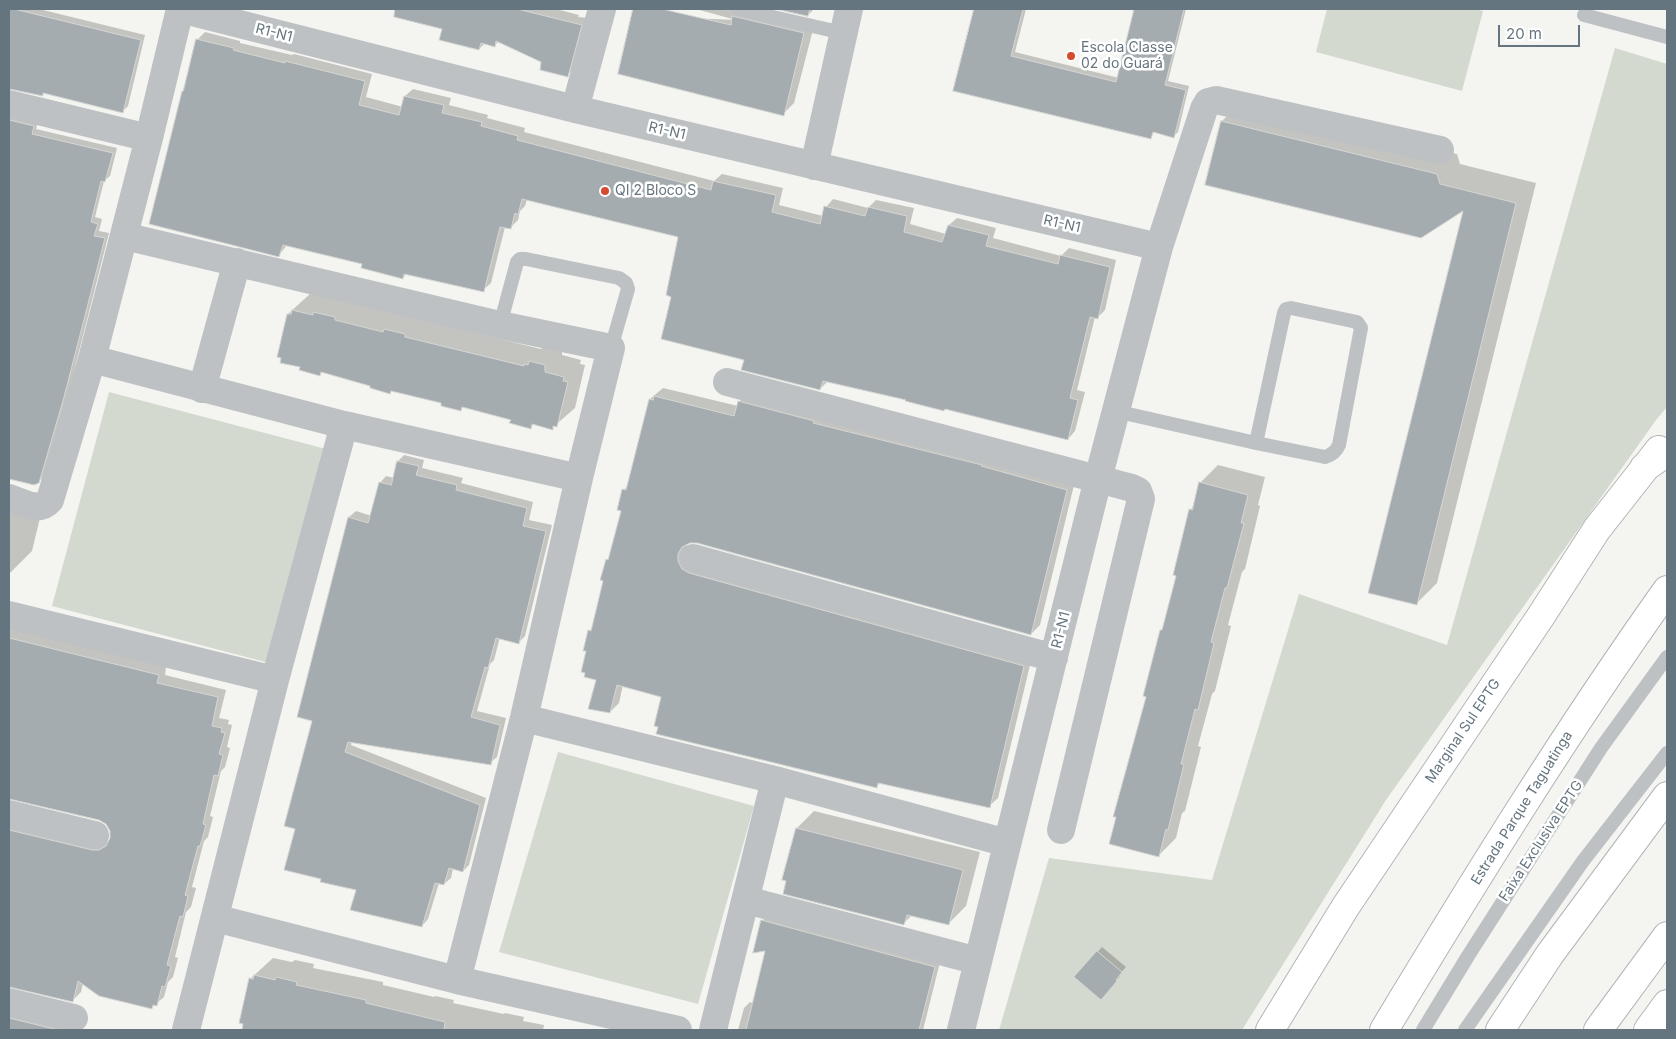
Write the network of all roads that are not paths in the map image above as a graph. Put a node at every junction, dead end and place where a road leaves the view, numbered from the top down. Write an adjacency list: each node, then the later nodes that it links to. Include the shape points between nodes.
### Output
1 (180, 9): 8 (street, R1-N1); 9 (street)
2 (602, 9): 8 (street)
3 (738, 9): 5 (lane)
4 (1584, 15): 6 (lane)
5 (846, 21): 11 (street)
6 (1667, 36)
7 (9, 104): 9 (street)
8 (575, 109): 11 (street, R1-N1)
9 (149, 138): 12 (street)
10 (1440, 150): 13 (street, via 1216,100 1208,102)
11 (814, 166): 13 (street, R1-N1)
12 (124, 236): 14 (street); 17 (street)
13 (1159, 247): 20 (street, R1-N1)
14 (237, 262): 15 (street); 19 (street)
15 (500, 325): 16 (street); 16 (lane, via 517,262 526,258 619,278 626,283 628,289)
16 (611, 348): 26 (street)
17 (92, 359): 19 (street); 28 (street, via 50,500 39,508)
18 (727, 382): 27 (street)
19 (202, 389): 21 (street)
20 (1115, 411): 23 (lane); 27 (street, R1-N1)
21 (344, 424): 26 (street); 34 (street)
22 (1667, 440): 25 (main road, Marginal Sul EPTG)
23 (1256, 443): 23 (lane, via 1325,457 1336,451 1361,333 1357,322 1286,309)
24 (1667, 452): 25 (main road)
25 (1644, 468): 55 (main road, Marginal Sul EPTG, via 1597,529 1346,906)
26 (579, 478): 35 (street)
27 (1098, 479): 33 (street, R1-N1); 40 (street, via 1132,488 1141,499)
28 (9, 498)
29 (693, 558): 33 (street)
30 (1667, 590): 56 (main road, Estrada Parque Taguatinga, via 1595,693)
31 (9, 615): 34 (street)
32 (1667, 657): 57 (lane, Faixa Exclusiva EPTG, via 1601,748)
33 (1054, 658): 42 (street, R1-N1)
34 (274, 680): 44 (street)
35 (524, 718): 37 (street); 47 (street)
36 (1667, 753): 58 (lane, via 1584,861)
37 (775, 780): 42 (street); 43 (street)
38 (1667, 796): 59 (main road, via 1550,954)
39 (9, 814): 41 (street)
40 (1061, 830)
41 (95, 835)
42 (1006, 844): 46 (street, R1-N1)
43 (746, 900): 46 (street); 53 (street)
44 (215, 918): 47 (street); 51 (street)
45 (1667, 936): 60 (main road)
46 (978, 961): 54 (street, R1-N1)
47 (457, 980): 52 (street)
48 (9, 1002): 50 (street)
49 (1667, 1004): 61 (main road)
50 (74, 1018)
51 (186, 1030)
52 (678, 1030)
53 (713, 1030)
54 (961, 1030)
55 (1270, 1030)
56 (1384, 1030)
57 (1423, 1030)
58 (1464, 1030)
59 (1500, 1030)
60 (1598, 1030)
61 (1648, 1030)

